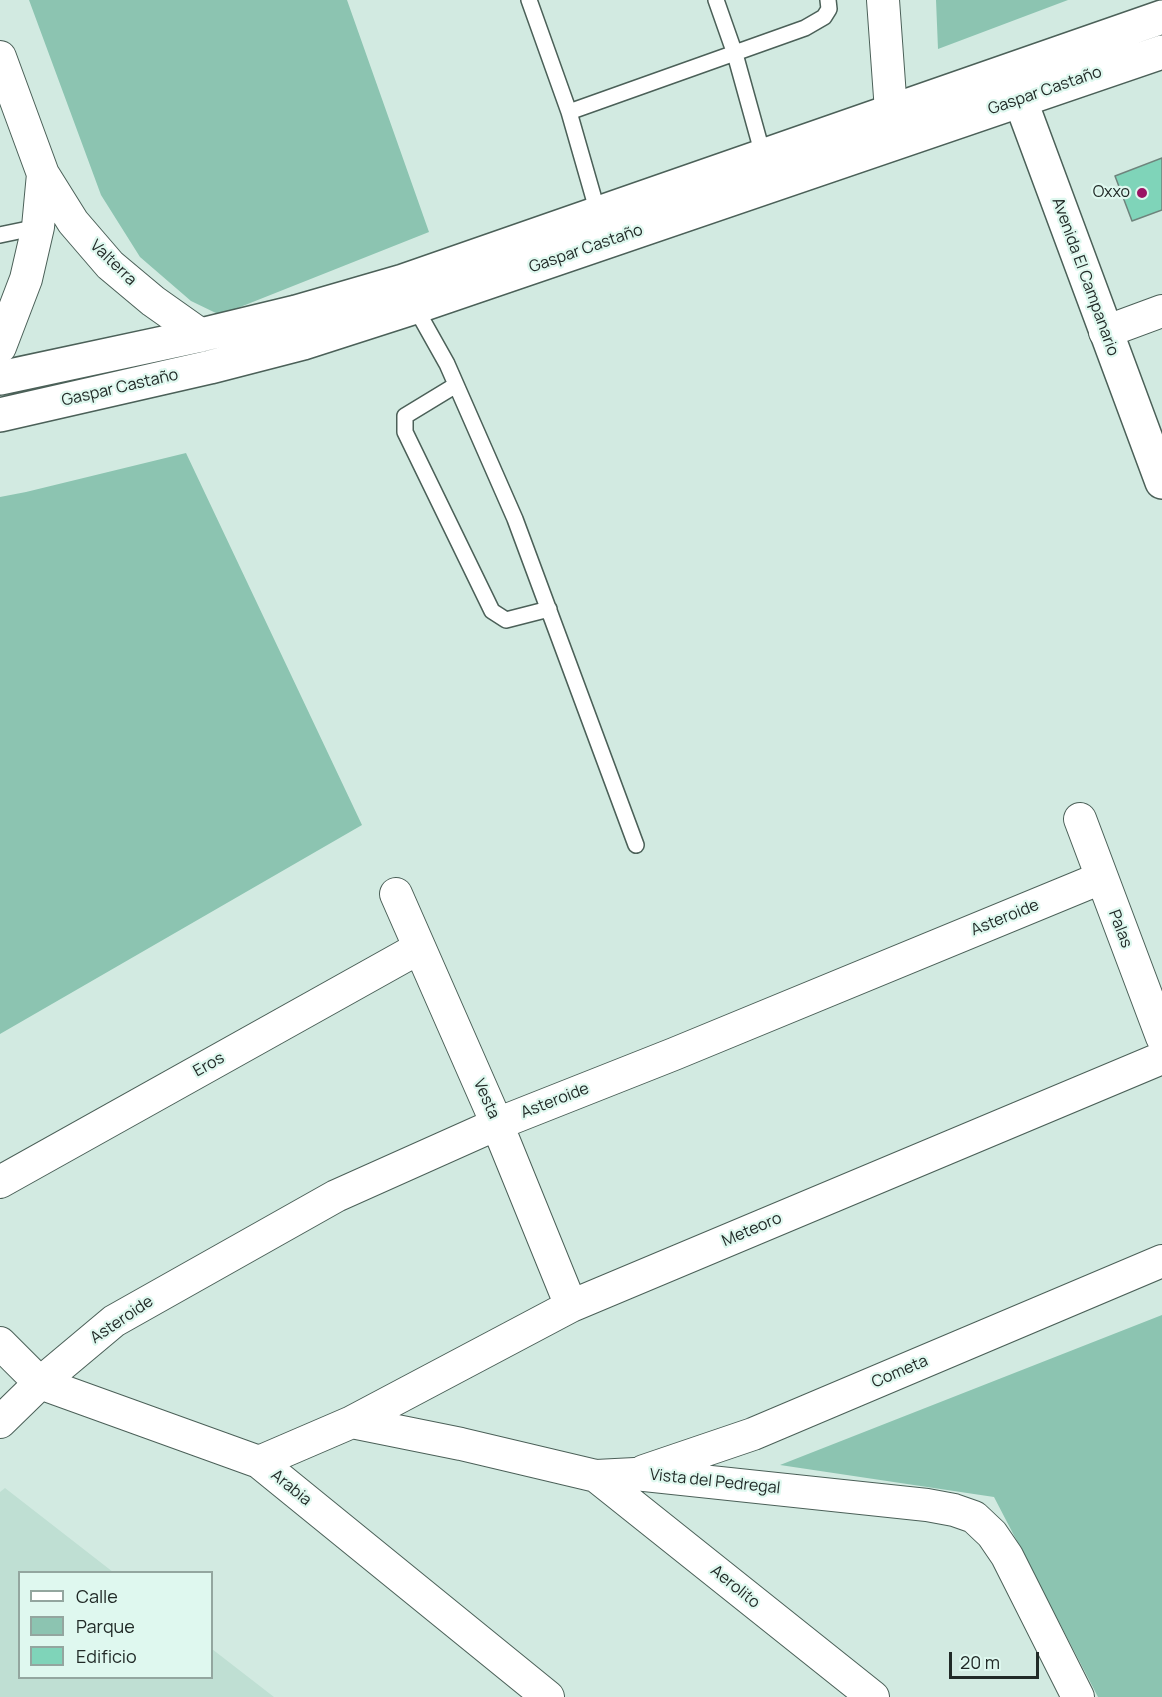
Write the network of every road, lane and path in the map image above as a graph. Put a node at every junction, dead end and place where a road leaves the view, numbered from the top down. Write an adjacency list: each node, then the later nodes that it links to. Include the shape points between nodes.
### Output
1 (530, 0): 11 (lane)
2 (716, 0): 7 (lane)
3 (828, 0): 7 (lane, via 829,9 815,23)
4 (883, 0): 10 (street)
5 (1162, 17): 9 (main road, Gaspar Castaño)
6 (1162, 52): 9 (main road, Gaspar Castaño)
7 (735, 54): 11 (lane); 12 (lane)
8 (0, 57): 13 (street, Valterra)
9 (1014, 85): 10 (main road, Gaspar Castaño); 17 (main road, Gaspar Castaño); 19 (main road, Avenida El Campanario)
10 (891, 111): 12 (main road, Gaspar Castaño)
11 (568, 112): 14 (lane)
12 (763, 155): 14 (main road, Gaspar Castaño)
13 (43, 174): 15 (street, Valterra); 20 (street, Valterra, via 73,222 110,265)
14 (598, 213): 17 (main road, Gaspar Castaño)
15 (38, 227): 16 (lane); 21 (street, Valterra, via 26,279)
16 (0, 235)
17 (409, 294): 20 (main road, Gaspar Castaño, via 296,312); 23 (lane); 24 (main road, Gaspar Castaño, via 293,345)
18 (1162, 311): 19 (street)
19 (1105, 332): 25 (main road, Avenida El Campanario)
20 (201, 335): 22 (main road, Gaspar Castaño)
21 (0, 347)
22 (0, 378)
23 (456, 385): 26 (lane, via 515,519); 26 (lane, via 405,416 405,432 492,611 506,620)
24 (0, 415)
25 (1162, 482)
26 (549, 609): 28 (lane)
27 (1080, 819): 29 (street, Palas)
28 (636, 845)
29 (1101, 878): 32 (street, Palas); 34 (street, Asteroide)
30 (396, 894): 31 (street, Vesta)
31 (418, 948): 34 (street, Vesta); 35 (street, Eros)
32 (1162, 1037)
33 (1162, 1058): 37 (street, Meteoro)
34 (497, 1124): 37 (street, Vesta); 39 (street, Asteroide, via 336,1196 228,1256 114,1321)
35 (0, 1182)
36 (1162, 1261): 43 (street, Cometa, via 753,1434)
37 (571, 1306): 41 (street, Meteoro)
38 (0, 1342): 39 (street, Arabia)
39 (40, 1383): 40 (street, Asteroide); 42 (street, Arabia)
40 (0, 1422)
41 (352, 1422): 42 (street); 44 (street, Vista del Pedregal)
42 (259, 1462): 45 (street, Arabia)
43 (635, 1474): 44 (street, Vista del Pedregal); 47 (street, Vista del Pedregal, via 927,1505 974,1517 1007,1556)
44 (597, 1476): 46 (street, Aerolito)
45 (548, 1697)
46 (873, 1697)
47 (1078, 1697)

